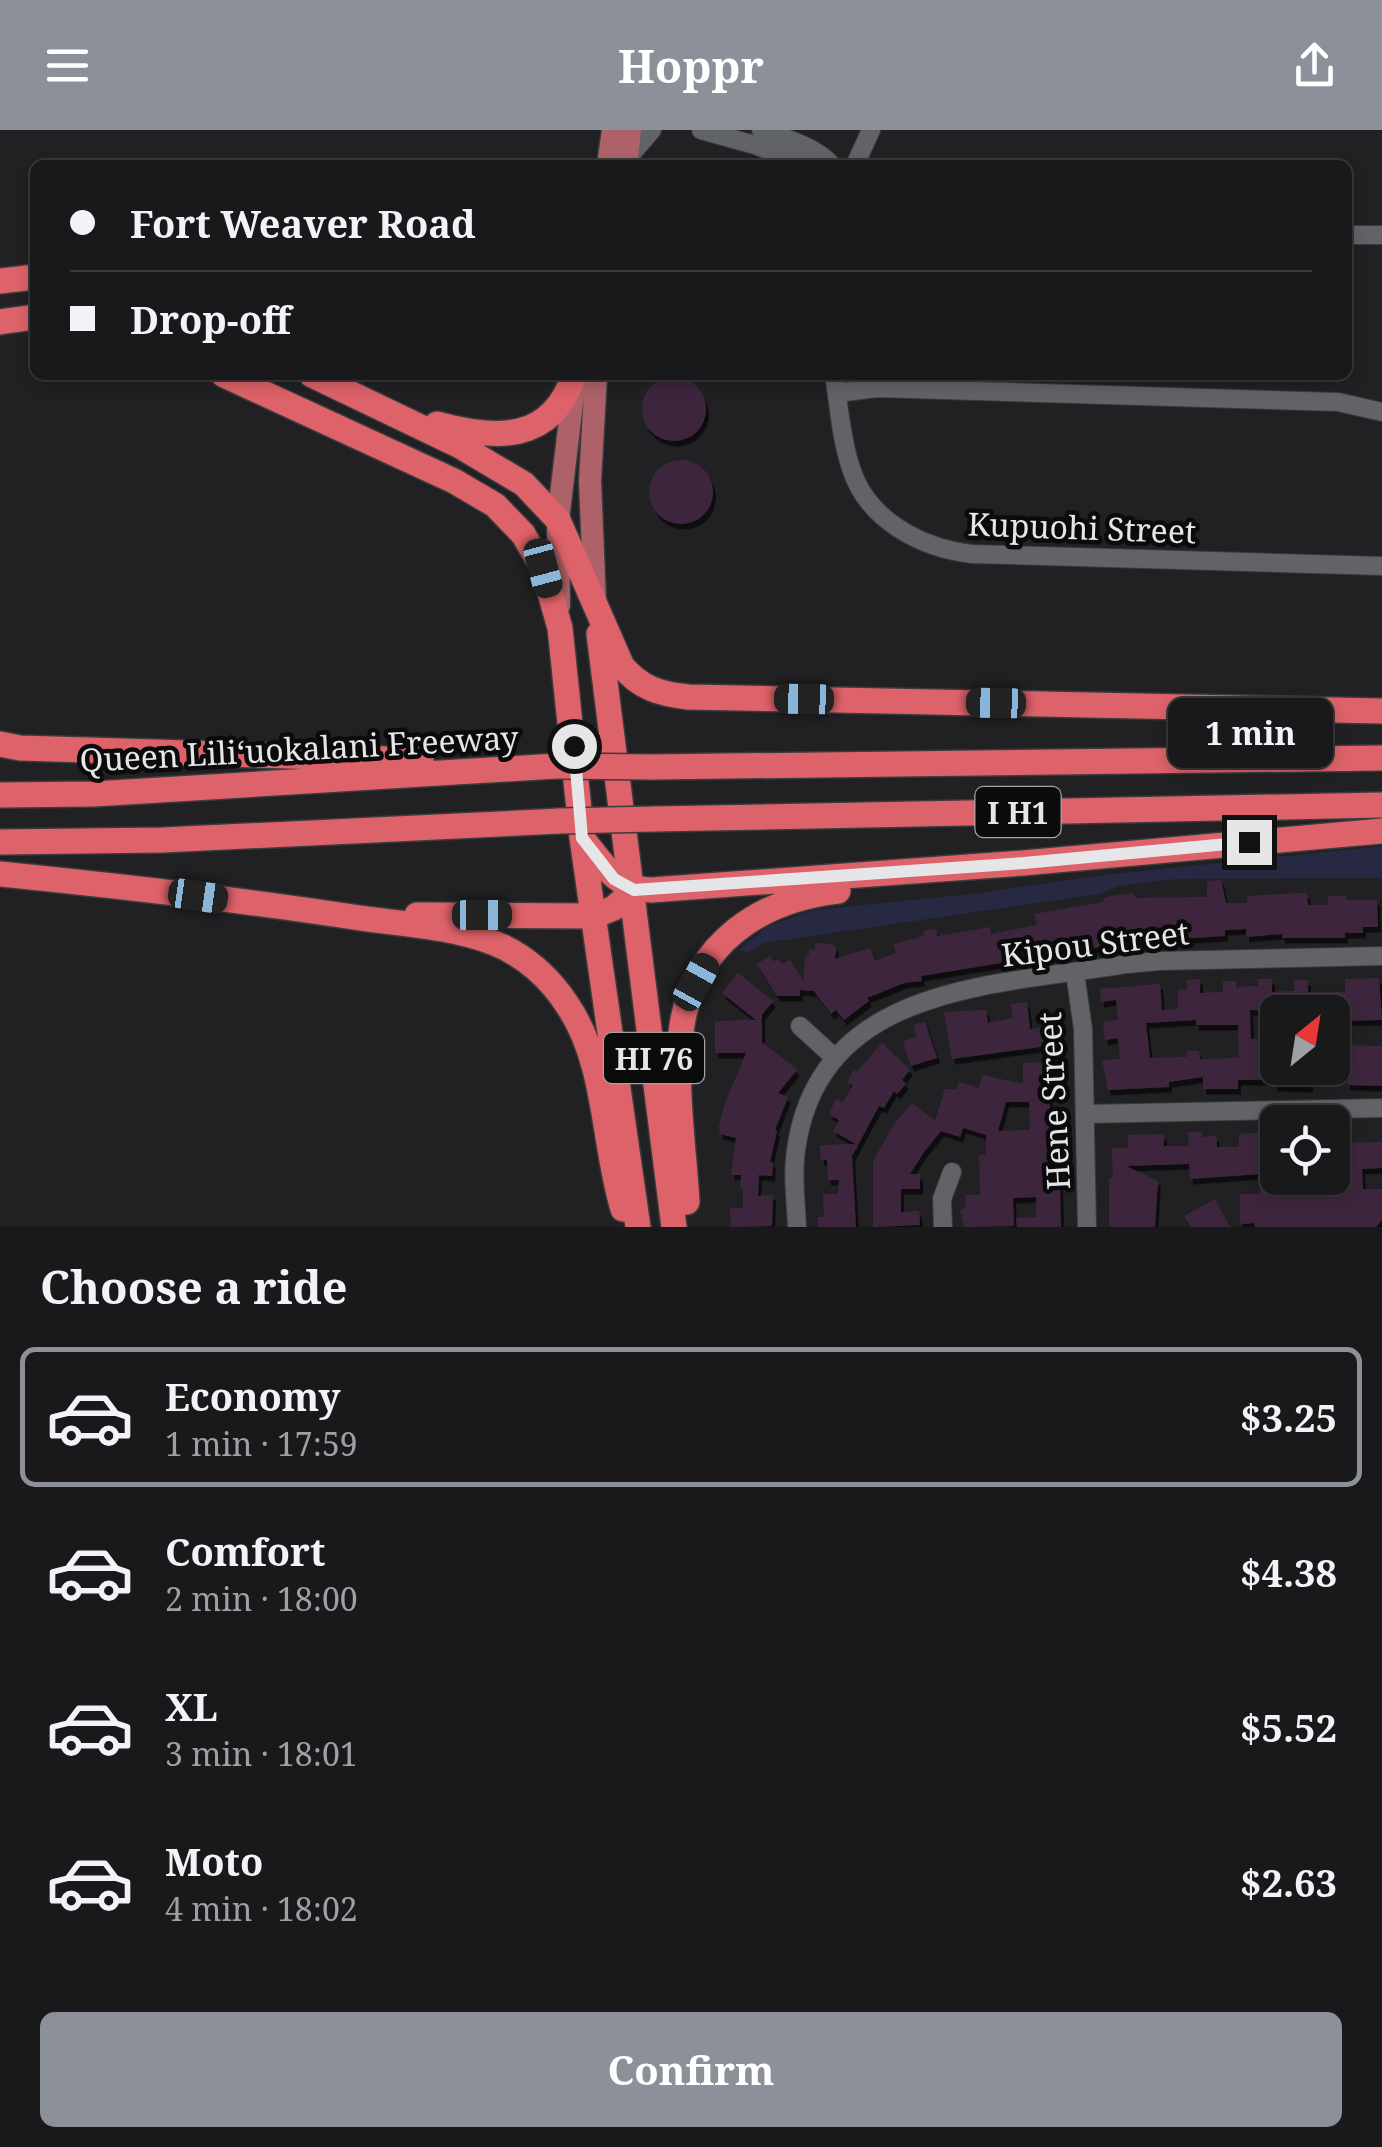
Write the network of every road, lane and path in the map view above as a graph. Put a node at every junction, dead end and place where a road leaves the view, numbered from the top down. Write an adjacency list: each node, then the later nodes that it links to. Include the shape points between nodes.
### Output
1 (614, 130): 7 (main road)
2 (630, 130): 8 (main road)
3 (652, 130): 9 (street)
4 (701, 130): 10 (street)
5 (762, 130): 11 (street)
6 (871, 130): 12 (street)
7 (619, 160)
8 (621, 160)
9 (623, 160)
10 (793, 160)
11 (828, 160)
12 (857, 160)
13 (1352, 235): 14 (street)
14 (1382, 236)
15 (30, 278): 16 (highway)
16 (0, 281)
17 (30, 318): 18 (highway)
18 (0, 322)
19 (235, 380): 30 (highway, via 495,505 543,568)
20 (323, 380): 25 (highway)
21 (573, 380): 25 (highway, via 546,421 517,433 483,435)
22 (574, 380): 27 (main road)
23 (596, 380): 29 (main road, HI 76, via 590,482)
24 (836, 384): 26 (street, via 1338,402); 28 (street, Kupuohi Street, via 859,486 883,516 933,547 972,554)
25 (384, 409): 27 (highway, via 498,466)
26 (1382, 412)
27 (558, 520): 29 (highway); 30 (main road, HI 76)
28 (1382, 566)
29 (596, 610): 31 (highway, via 632,679 673,696); 42 (highway, HI 76)
30 (560, 628): 38 (highway, HI 76)
31 (1382, 711)
32 (0, 744): 34 (highway)
33 (1382, 758): 34 (highway, Queen Liliʻuokalani Freeway / I H1, bridge)
34 (556, 766): 35 (highway, Queen Liliʻuokalani Freeway / I H1)
35 (0, 795)
36 (1382, 805): 39 (highway, I H1, bridge, via 654,819)
37 (1382, 831): 40 (highway)
38 (582, 838): 42 (highway, via 614,879); 44 (highway, HI 76)
39 (0, 842)
40 (1024, 863): 42 (highway); 55 (highway, via 808,894 758,914 723,942 696,982 681,1030)
41 (0, 874): 43 (highway)
42 (634, 890): 44 (highway); 54 (highway, HI 76)
43 (332, 914): 44 (highway); 52 (highway, via 494,943 552,984 592,1059)
44 (594, 916): 53 (highway, HI 76)
45 (1382, 956): 46 (street, Kipou Street, via 1160,960)
46 (1074, 973): 48 (street, Kipou Street, via 930,998 888,1015); 50 (street, Hene Street)
47 (800, 1026): 48 (street)
48 (834, 1058): 56 (street, Kipou Street, via 815,1090 796,1151)
49 (1382, 1108): 50 (street)
50 (1086, 1114): 58 (street, Hene Street)
51 (952, 1172): 57 (street, via 942,1199)
52 (628, 1227)
53 (638, 1227)
54 (674, 1227)
55 (688, 1227)
56 (796, 1227)
57 (942, 1227)
58 (1087, 1227)

